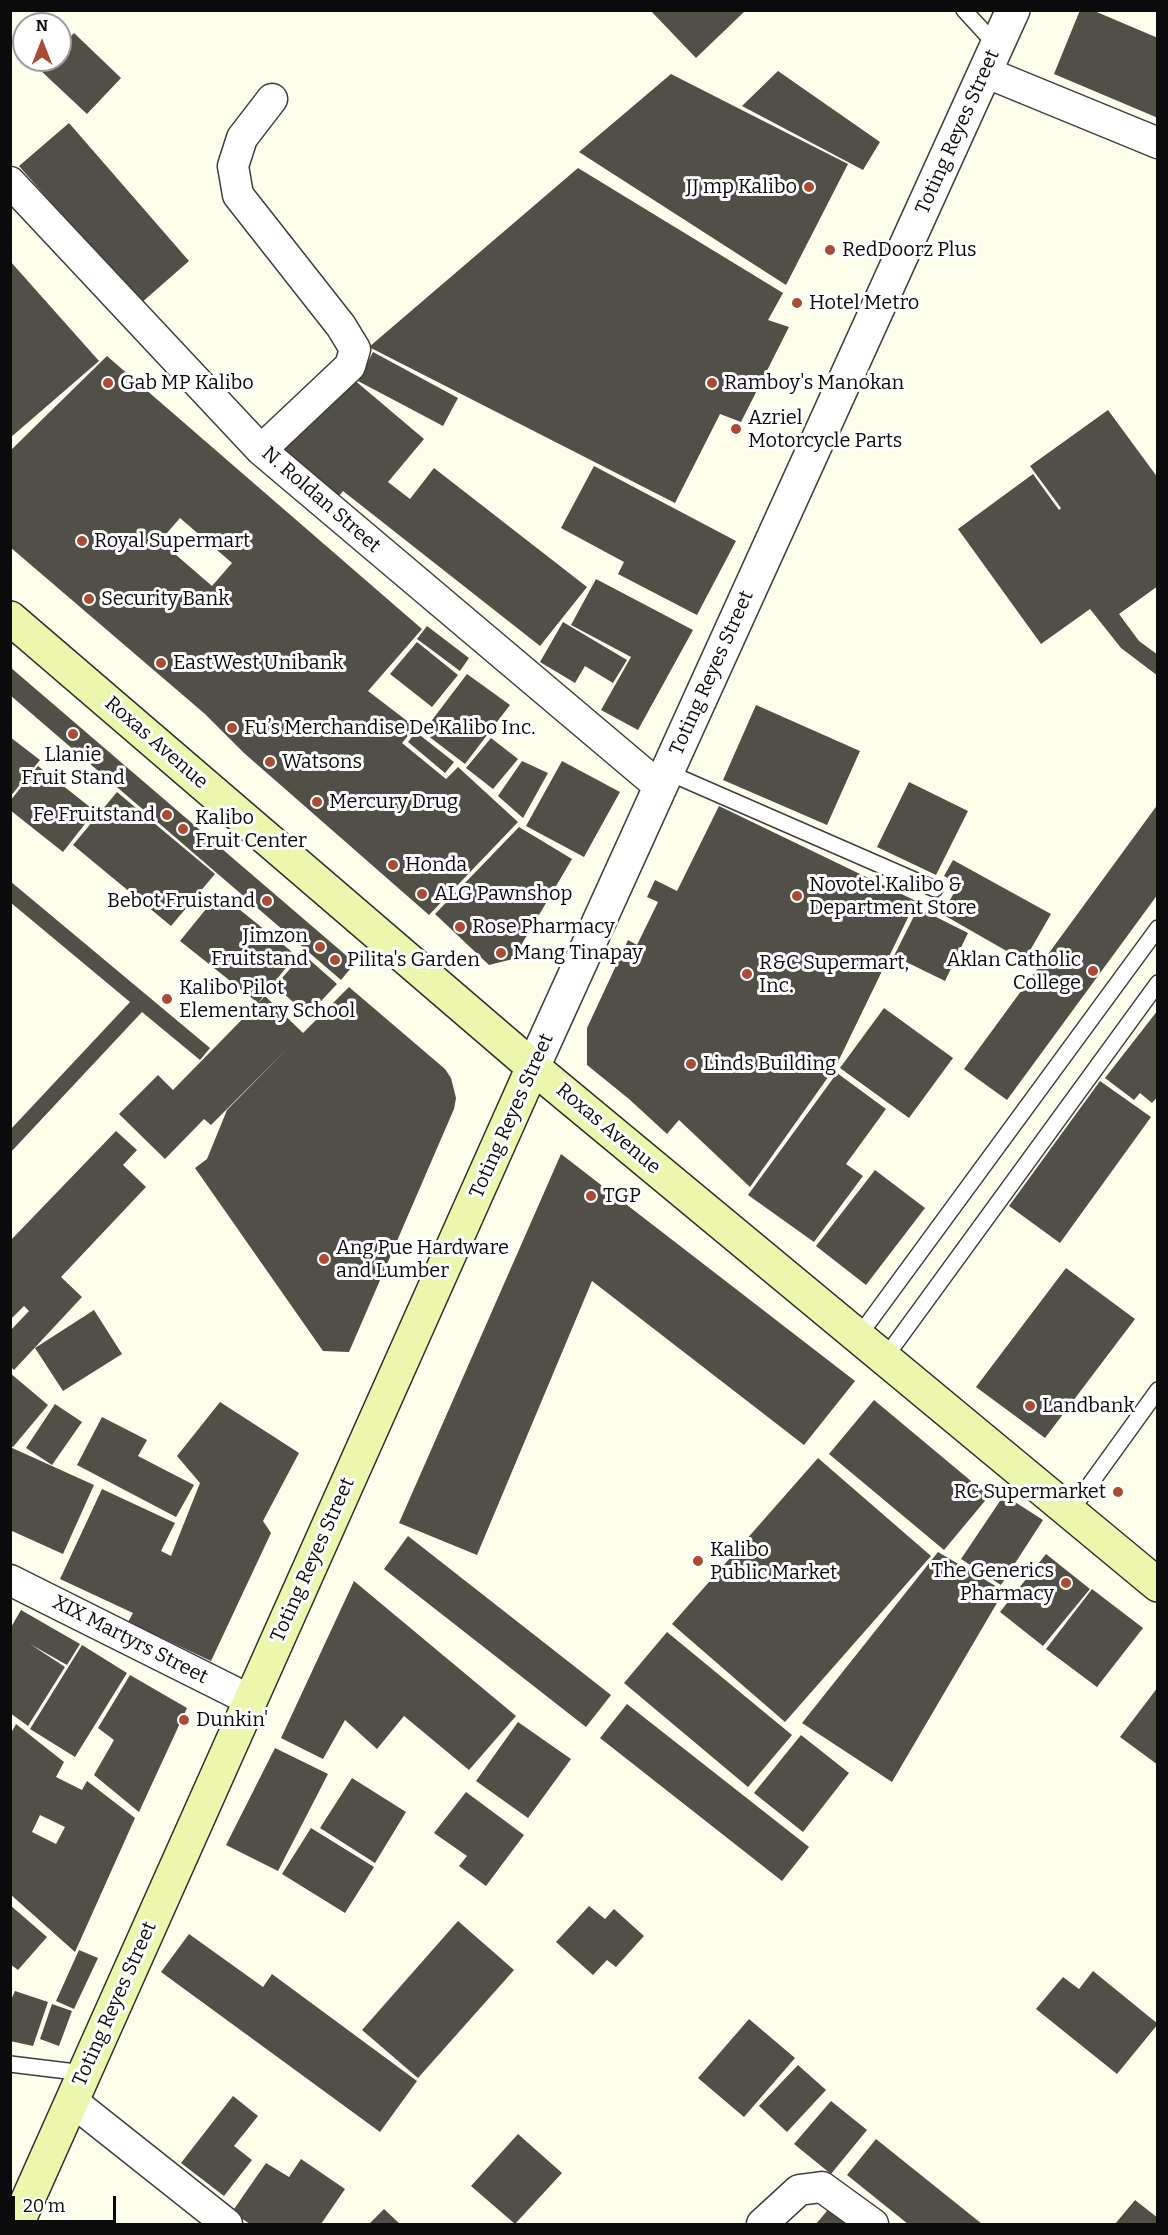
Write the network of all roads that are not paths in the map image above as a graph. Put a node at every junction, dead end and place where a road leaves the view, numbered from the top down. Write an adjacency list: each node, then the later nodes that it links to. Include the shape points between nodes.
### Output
1 (964, 10): 3 (lane)
2 (1013, 10): 3 (street, Toting Reyes Street)
3 (991, 59): 5 (street); 9 (street, Toting Reyes Street)
4 (272, 99): 7 (street, via 242,138 233,166 238,195 355,349 350,366)
5 (1158, 143)
6 (10, 182): 7 (street, N. Roldan Street)
7 (261, 450): 9 (street, N. Roldan Street)
8 (10, 618): 13 (main road, Roxas Avenue)
9 (664, 780): 10 (lane); 13 (street, Toting Reyes Street)
10 (935, 889)
11 (1158, 928): 14 (lane)
12 (1158, 983): 15 (lane)
13 (533, 1067): 14 (main road, Roxas Avenue); 20 (main road, Toting Reyes Street)
14 (858, 1337): 15 (main road, Roxas Avenue)
15 (884, 1359): 17 (main road, Roxas Avenue)
16 (1158, 1390): 17 (lane)
17 (1070, 1512): 19 (main road, Roxas Avenue)
18 (10, 1580): 20 (street, XIX Martyrs Street)
19 (1158, 1585)
20 (250, 1700): 22 (main road, Toting Reyes Street)
21 (10, 2064): 22 (lane)
22 (78, 2087): 23 (main road, Toting Reyes Street); 24 (street)
23 (17, 2224)
24 (228, 2224)
25 (762, 2224): 26 (street, via 799,2190 822,2187)
26 (873, 2224)

